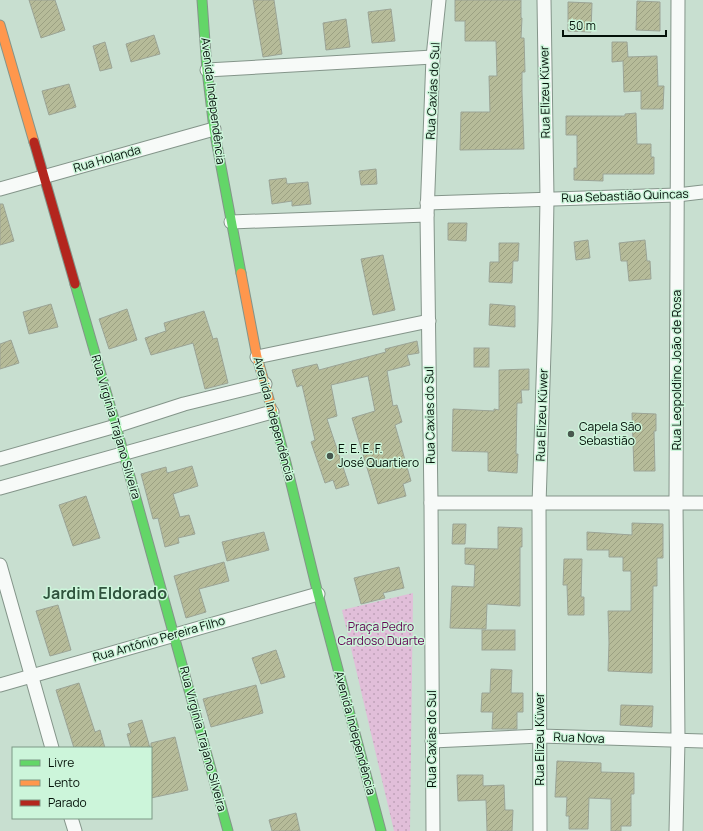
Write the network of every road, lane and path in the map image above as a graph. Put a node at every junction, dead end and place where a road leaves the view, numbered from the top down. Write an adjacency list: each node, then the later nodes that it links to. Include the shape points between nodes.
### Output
1 (202, 0): 7 (street, Avenida Independência)
2 (439, 0): 6 (street, Rua Caxias do Sul)
3 (544, 0): 13 (street, Rua Elizeu Küwer)
4 (678, 0): 12 (street, Rua Leopoldino João de Rosa)
5 (0, 25): 9 (street, Rua Virgínia Trajano Silveira)
6 (433, 57): 7 (street); 14 (street, Rua Caxias do Sul)
7 (207, 70): 8 (street, Avenida Independência)
8 (214, 129): 9 (street, Rua Holanda); 15 (street, Avenida Independência)
9 (44, 177): 10 (street, Rua Holanda); 20 (street, Rua Virgínia Trajano Silveira)
10 (0, 189)
11 (703, 192): 12 (street, Rua Sebastião Quincas)
12 (677, 195): 13 (street, Rua Sebastião Quincas); 27 (street, Rua Leopoldino João de Rosa)
13 (547, 198): 14 (street, Rua Sebastião Quincas); 26 (street, Rua Elizeu Küwer)
14 (427, 209): 15 (street, Rua Sebastião Quincas); 16 (street, Rua Caxias do Sul)
15 (231, 222): 17 (street, Avenida Independência)
16 (429, 321): 17 (street); 24 (street, Rua Caxias do Sul)
17 (257, 357): 18 (street, Avenida Independência)
18 (265, 384): 19 (street, Avenida Independência); 20 (street, via 184,404)
19 (272, 412): 21 (street); 29 (street, Avenida Independência)
20 (116, 426): 21 (street, Rua Virgínia Trajano Silveira); 22 (street)
21 (123, 454): 23 (street); 30 (street, Rua Virgínia Trajano Silveira)
22 (0, 459)
23 (0, 488)
24 (432, 503): 26 (street); 35 (street, Rua Caxias do Sul)
25 (703, 503): 27 (street)
26 (540, 504): 27 (street); 33 (street, Rua Elizeu Küwer)
27 (676, 504): 34 (street, Rua Leopoldino João de Rosa)
28 (0, 565): 31 (street)
29 (318, 594): 30 (street, Rua Antônio Pereira Filho); 41 (street, Avenida Independência)
30 (174, 635): 31 (street, Rua Antônio Pereira Filho); 40 (street, Rua Virgínia Trajano Silveira)
31 (32, 676): 32 (street, Rua Antônio Pereira Filho); 37 (street)
32 (0, 685)
33 (540, 736): 34 (street, Rua Nova); 35 (street, Rua Nova); 43 (street, Rua Elizeu Küwer)
34 (678, 740): 36 (street, Rua Nova); 44 (street, Rua Leopoldino João de Rosa)
35 (432, 741): 42 (street, Rua Caxias do Sul)
36 (703, 741)
37 (52, 747)
38 (71, 819): 39 (street)
39 (75, 831)
40 (228, 831)
41 (381, 831)
42 (433, 831)
43 (540, 831)
44 (676, 831)

